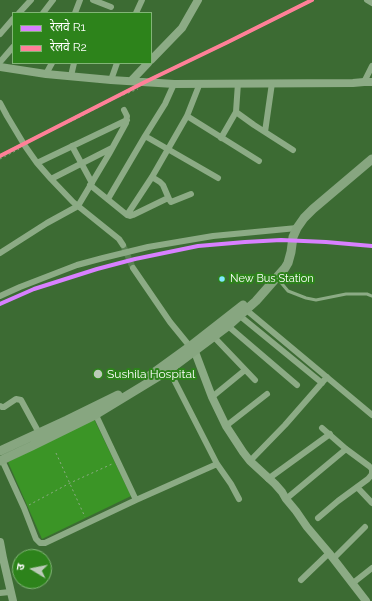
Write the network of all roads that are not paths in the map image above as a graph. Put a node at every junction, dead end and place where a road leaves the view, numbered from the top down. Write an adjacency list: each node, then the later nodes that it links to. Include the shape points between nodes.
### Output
1 (31, 0): 10 (street)
2 (53, 0): 11 (street)
3 (80, 0): 12 (street)
4 (93, 0): 9 (street)
5 (142, 0): 13 (street)
6 (198, 0): 17 (street, via 182,28)
7 (367, 0): 8 (street)
8 (372, 3)
9 (111, 7)
10 (20, 12)
11 (44, 12)
12 (75, 12)
13 (136, 12)
14 (12, 21): 15 (street)
15 (0, 34)
16 (12, 48): 18 (street)
17 (152, 59)
18 (0, 62)
19 (51, 64): 25 (street)
20 (74, 64): 26 (street)
21 (117, 64): 27 (street)
22 (147, 64): 28 (street)
23 (372, 66): 29 (street)
24 (0, 67): 25 (street)
25 (46, 74): 26 (street)
26 (71, 76): 27 (street)
27 (111, 80): 28 (street)
28 (131, 81): 33 (street)
29 (368, 82): 32 (street)
30 (200, 83): 31 (street); 33 (street); 37 (street)
31 (238, 83): 32 (street); 36 (street)
32 (272, 83): 39 (street)
33 (174, 84): 40 (street)
34 (0, 103): 48 (street)
35 (124, 110): 38 (street)
36 (236, 112): 39 (street); 41 (street)
37 (187, 116): 41 (street); 44 (street)
38 (126, 120): 42 (street); 43 (street)
39 (265, 132): 45 (street)
40 (145, 136): 44 (street); 56 (street)
41 (221, 138): 47 (street)
42 (72, 146): 48 (street); 49 (street)
43 (112, 148): 49 (street); 53 (street)
44 (168, 150): 50 (street); 51 (street)
45 (293, 150)
46 (372, 159): 59 (main road, via 313,209)
47 (259, 161)
48 (37, 162): 52 (street)
49 (82, 164): 52 (street); 53 (street)
50 (152, 178): 55 (street, via 163,185); 58 (street)
51 (218, 178)
52 (52, 180): 57 (street)
53 (91, 184): 56 (street); 57 (street)
54 (191, 194): 55 (street, via 171,202)
55 (168, 198): 58 (street, via 133,216)
56 (108, 199): 58 (street)
57 (78, 206): 60 (street); 62 (street)
58 (127, 215)
59 (297, 228): 61 (main road); 65 (street, via 213,236 148,247 77,266 20,286)
60 (124, 245)
61 (291, 252): 64 (main road, via 288,263); 67 (main road)
62 (0, 253)
63 (132, 268): 70 (street)
64 (277, 278): 66 (lane, via 288,291 316,300 346,294); 67 (main road, via 261,296)
65 (0, 296)
66 (372, 296)
67 (242, 311): 68 (main road); 70 (main road); 73 (street); 75 (street)
68 (228, 326): 69 (main road); 76 (street)
69 (214, 337): 70 (main road); 72 (street)
70 (192, 349): 71 (main road); 78 (street); 80 (main road)
71 (169, 370): 80 (main road); 89 (street)
72 (245, 370): 74 (street); 78 (street)
73 (327, 377): 75 (street); 81 (street)
74 (255, 380)
75 (322, 383): 88 (street)
76 (297, 385)
77 (267, 394): 82 (street)
78 (212, 397): 82 (street)
79 (0, 406): 84 (street, via 4,407 16,399 21,400)
80 (94, 411): 84 (main road); 87 (main road, via 32,446); 96 (street)
81 (372, 415)
82 (226, 426): 88 (street)
83 (322, 428): 85 (street)
84 (39, 433): 87 (main road)
85 (330, 434): 86 (street); 91 (street)
86 (346, 449): 90 (street); 95 (street)
87 (1, 457): 96 (street, via 40,543 45,543)
88 (250, 461): 91 (street)
89 (217, 464): 94 (street); 96 (street)
90 (372, 471): 92 (street)
91 (268, 479): 95 (street)
92 (370, 481): 93 (street)
93 (357, 487): 97 (street); 98 (street)
94 (239, 499)
95 (286, 499): 101 (street)
96 (136, 500)
97 (372, 503)
98 (318, 518)
99 (365, 526): 101 (street)
100 (0, 542): 102 (street)
101 (331, 556): 104 (street); 105 (street)
102 (1, 558): 106 (street)
103 (372, 568): 105 (street)
104 (301, 580)
105 (353, 583): 109 (street)
106 (10, 592): 107 (street); 108 (street)
107 (0, 593)
108 (13, 601)
109 (366, 601)

